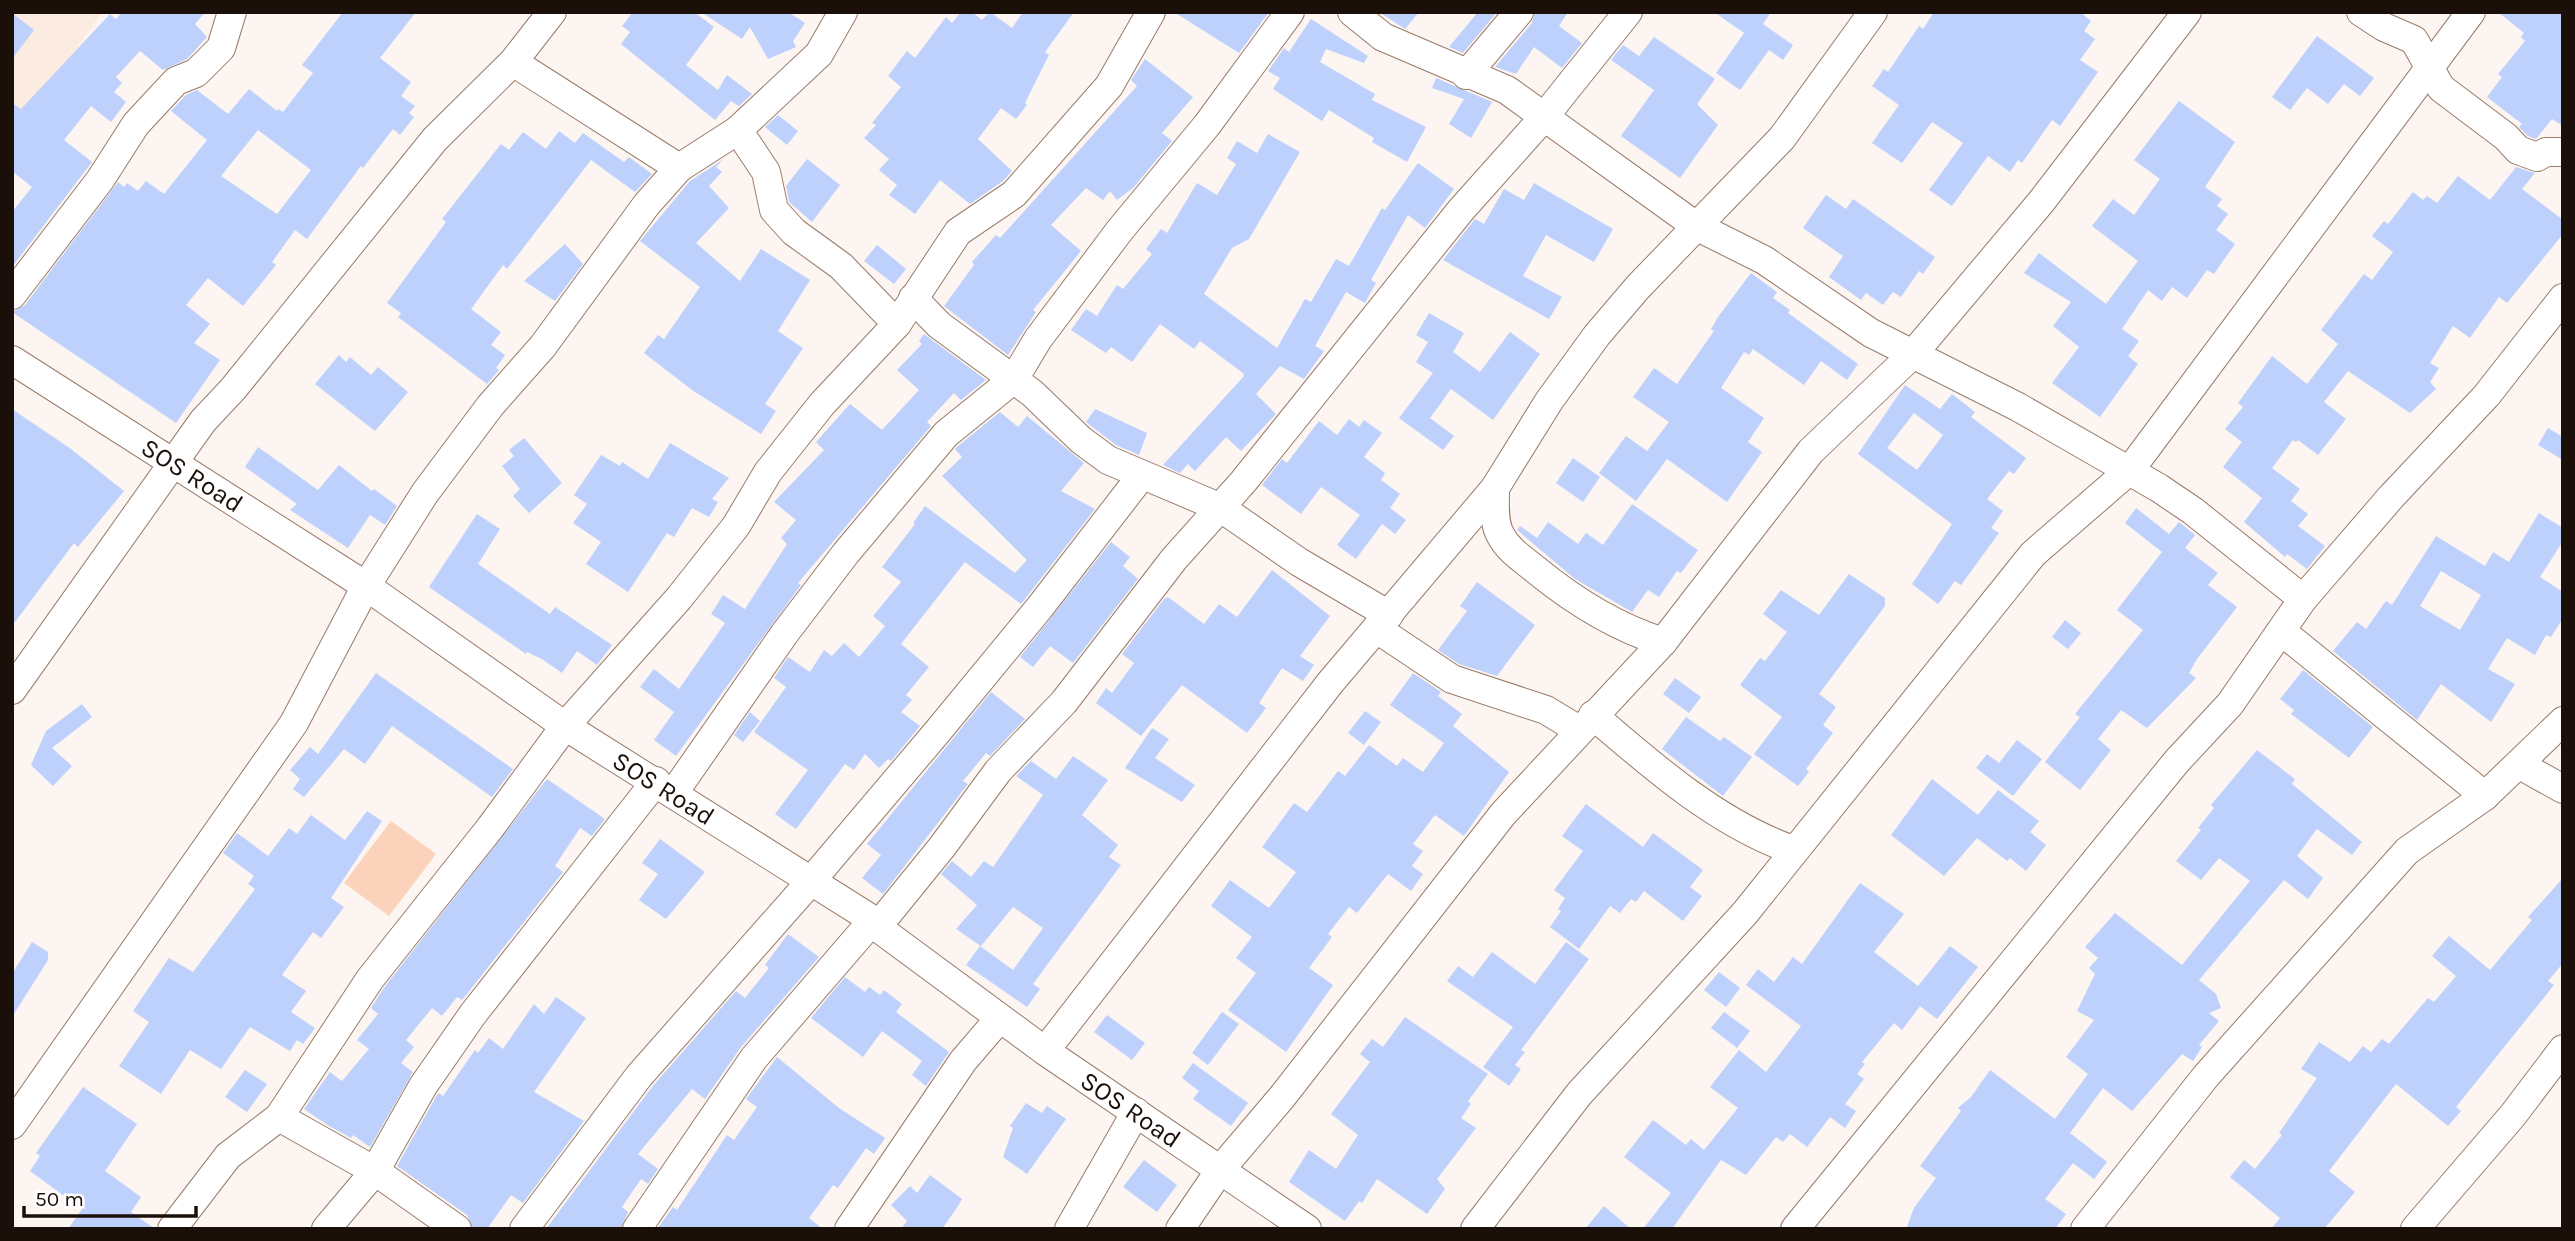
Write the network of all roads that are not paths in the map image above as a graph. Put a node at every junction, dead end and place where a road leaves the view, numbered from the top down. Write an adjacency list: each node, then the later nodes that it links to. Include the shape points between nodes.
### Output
1 (232, 12): 21 (street, via 221,48 197,73 176,81 136,124 100,180)
2 (552, 12): 13 (street)
3 (842, 12): 17 (street, via 820,54)
4 (1151, 12): 22 (street, via 1109,86 1014,194 958,232)
5 (1290, 12): 27 (street, via 1207,125 1054,317)
6 (1352, 12): 15 (street, via 1383,37)
7 (1518, 12): 15 (street)
8 (1628, 12): 16 (street)
9 (1873, 12): 20 (street, via 1782,138)
10 (2187, 12): 25 (street, via 2041,202)
11 (2361, 12): 14 (street, via 2414,40)
12 (2471, 12): 14 (street)
13 (513, 62): 19 (street); 28 (street, via 435,139)
14 (2431, 68): 18 (street, via 2441,88 2518,150 2537,157); 29 (street)
15 (1466, 75): 16 (street, via 1507,90)
16 (1544, 117): 20 (street); 32 (street, via 1461,210)
17 (738, 130): 19 (street); 24 (street, via 766,172 774,209 794,232 841,266)
18 (2563, 152)
19 (679, 168): 33 (street, via 595,271 543,346 489,406 425,493)
20 (1696, 226): 25 (street, via 1764,260 1871,333); 31 (street, via 1597,335)
21 (12, 295)
22 (913, 298): 24 (street); 27 (street, via 939,325)
23 (2563, 298): 34 (street, via 2487,395 2390,497)
24 (897, 324): 41 (street, via 822,404 686,590)
25 (1913, 354): 29 (street); 37 (street, via 1811,451)
26 (12, 360): 28 (street, SOS Road)
27 (1014, 380): 30 (street, via 1081,440 1108,460); 43 (street, via 946,434 846,553)
28 (174, 461): 33 (street, SOS Road); 38 (street)
29 (2130, 471): 34 (street, via 2193,511); 46 (street, via 2033,554)
30 (1142, 475): 32 (street); 47 (street, via 1040,607)
31 (1495, 488): 35 (street, via 1415,578); 37 (street, via 1500,535 1515,554 1576,601)
32 (1221, 509): 35 (street); 48 (street, via 1174,559 1064,702 998,771 943,847)
33 (366, 586): 41 (street, SOS Road); 54 (street, via 294,723)
34 (2303, 599): 36 (street)
35 (1383, 622): 40 (street, via 1452,680); 51 (street, via 1330,683)
36 (2281, 631): 45 (street); 67 (street, via 2230,704 2177,761)
37 (1663, 642): 40 (street)
38 (12, 690)
39 (2563, 721): 42 (street)
40 (1586, 723): 46 (street, via 1770,842); 55 (street, via 1503,814)
41 (565, 726): 43 (street, SOS Road); 53 (street, via 370,979)
42 (2519, 765): 44 (street); 45 (street)
43 (664, 787): 47 (street, SOS Road); 56 (street, via 473,1014 423,1086)
44 (2563, 789)
45 (2486, 796): 68 (street, via 2407,850 2206,1076)
46 (1793, 850): 66 (street, via 1745,913 1579,1094)
47 (811, 881): 48 (street, SOS Road); 60 (street, via 639,1076)
48 (875, 924): 49 (street, SOS Road); 61 (street, via 754,1058)
49 (999, 1019): 51 (street, SOS Road); 62 (street, via 963,1061)
50 (2563, 1049): 69 (street)
51 (1045, 1051): 52 (street, SOS Road)
52 (1136, 1112): 55 (street, SOS Road); 63 (street)
53 (279, 1117): 56 (street); 57 (street, via 228,1156)
54 (12, 1125)
55 (1220, 1170): 64 (street); 65 (street, SOS Road)
56 (375, 1171): 58 (street); 59 (street)
57 (172, 1229)
58 (326, 1229)
59 (457, 1229)
60 (524, 1229)
61 (637, 1229)
62 (849, 1229)
63 (1069, 1229)
64 (1180, 1229)
65 (1307, 1229)
66 (1475, 1229)
67 (1795, 1229)
68 (2085, 1229)
69 (2415, 1229)

